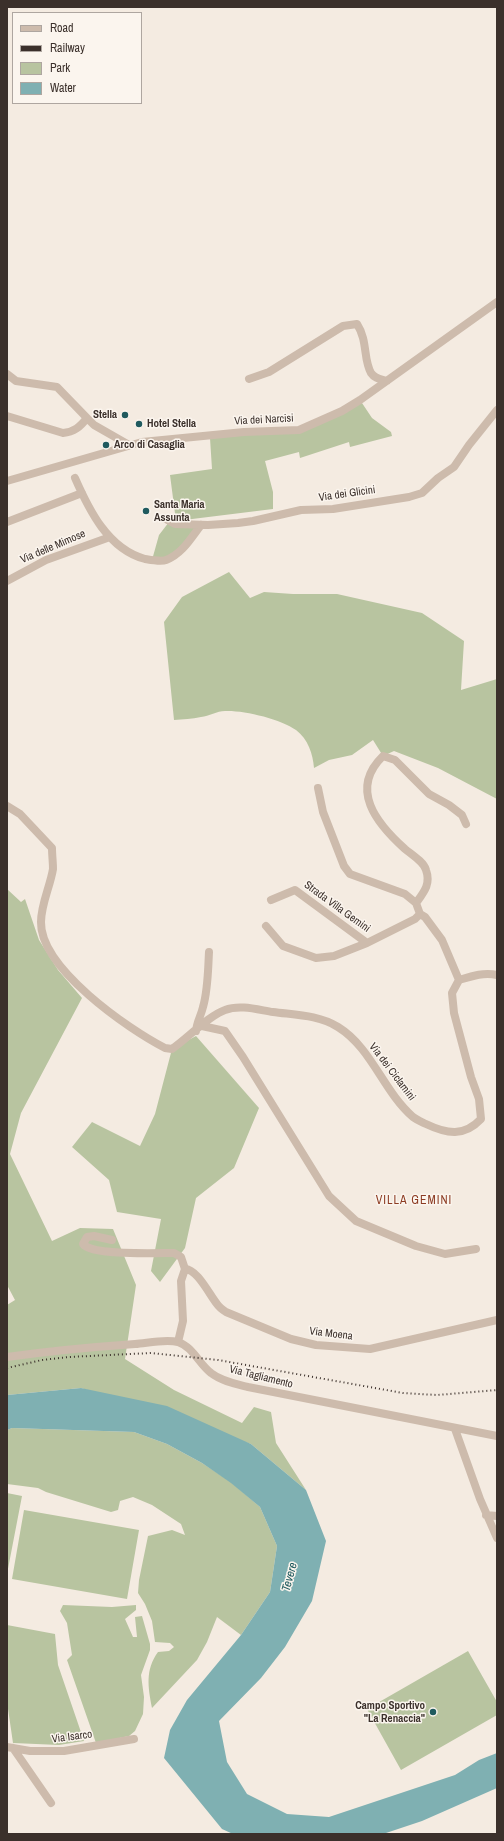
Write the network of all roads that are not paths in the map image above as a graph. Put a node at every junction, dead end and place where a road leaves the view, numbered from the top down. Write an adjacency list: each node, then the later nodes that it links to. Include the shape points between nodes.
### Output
1 (497, 302): 4 (street, Via dei Narcisi)
2 (7, 374): 7 (street, via 16,381 57,387)
3 (249, 380): 4 (street, via 268,372 343,326 357,324 364,333 371,373 377,379)
4 (387, 381): 8 (street, Via dei Narcisi, via 342,411 298,430 195,436 142,442)
5 (497, 410): 14 (street, Via dei Glicini, via 454,467 422,493 333,509 300,510 254,521)
6 (7, 416): 7 (street, via 63,433 81,426)
7 (87, 418): 8 (street)
8 (129, 446): 10 (street, Via dei Narcisi)
9 (75, 478): 11 (street)
10 (7, 482)
11 (82, 493): 13 (street); 15 (street)
12 (164, 518): 14 (street, Via dei Glicini, via 175,524)
13 (7, 522)
14 (201, 525): 15 (street, via 178,554 165,561 138,557 123,550)
15 (110, 537): 16 (street, Via delle Mimose, via 46,560)
16 (7, 581)
17 (318, 788): 21 (street, via 323,812 344,866 350,874 405,894)
18 (7, 806): 28 (street, Via dei Ciclamini, via 20,814 52,848 53,869 40,924 46,946 56,962 112,1016 165,1048 172,1049)
19 (466, 824): 21 (street, via 462,814 429,794 395,760 383,756 373,766 366,791 370,804 389,832 426,868 426,890)
20 (271, 900): 24 (street, Strada Villa Gemini, via 295,890)
21 (416, 902): 22 (street)
22 (420, 914): 24 (street, Strada Villa Gemini, via 415,920); 27 (street, via 442,940)
23 (266, 926): 24 (street, Strada Villa Gemini, via 283,946 316,958 334,956)
24 (367, 943)
25 (210, 952): 28 (street, via 204,1001 197,1020)
26 (497, 976): 27 (street, via 475,975)
27 (459, 980): 28 (street, Via dei Ciclamini, via 452,993 454,1014 479,1099 481,1120 474,1127 459,1133 440,1131 414,1118 399,1102 354,1040 338,1027 321,1019 240,1008 226,1010 208,1020)
28 (199, 1029): 30 (street, via 225,1031 329,1196 356,1221 416,1246 445,1254)
29 (112, 1240): 31 (street, Via Moena, via 94,1236 87,1238 83,1244 86,1248 101,1252 174,1253 181,1257)
30 (476, 1249)
31 (185, 1269): 32 (street, Via Moena, via 195,1273 218,1306 226,1312 291,1339 316,1345 370,1349); 33 (street, via 181,1281 183,1321)
32 (497, 1320)
33 (178, 1342): 34 (street); 35 (street, Via Tagliamento, via 191,1351 213,1374 248,1388)
34 (7, 1357)
35 (455, 1429): 36 (street, Via Tagliamento); 37 (street)
36 (497, 1436)
37 (486, 1515): 38 (street); 39 (street)
38 (497, 1516)
39 (497, 1538)
40 (134, 1739): 41 (street, Via Isarco, via 64,1751)
41 (10, 1748): 42 (street, Via Isarco)
42 (51, 1803)

